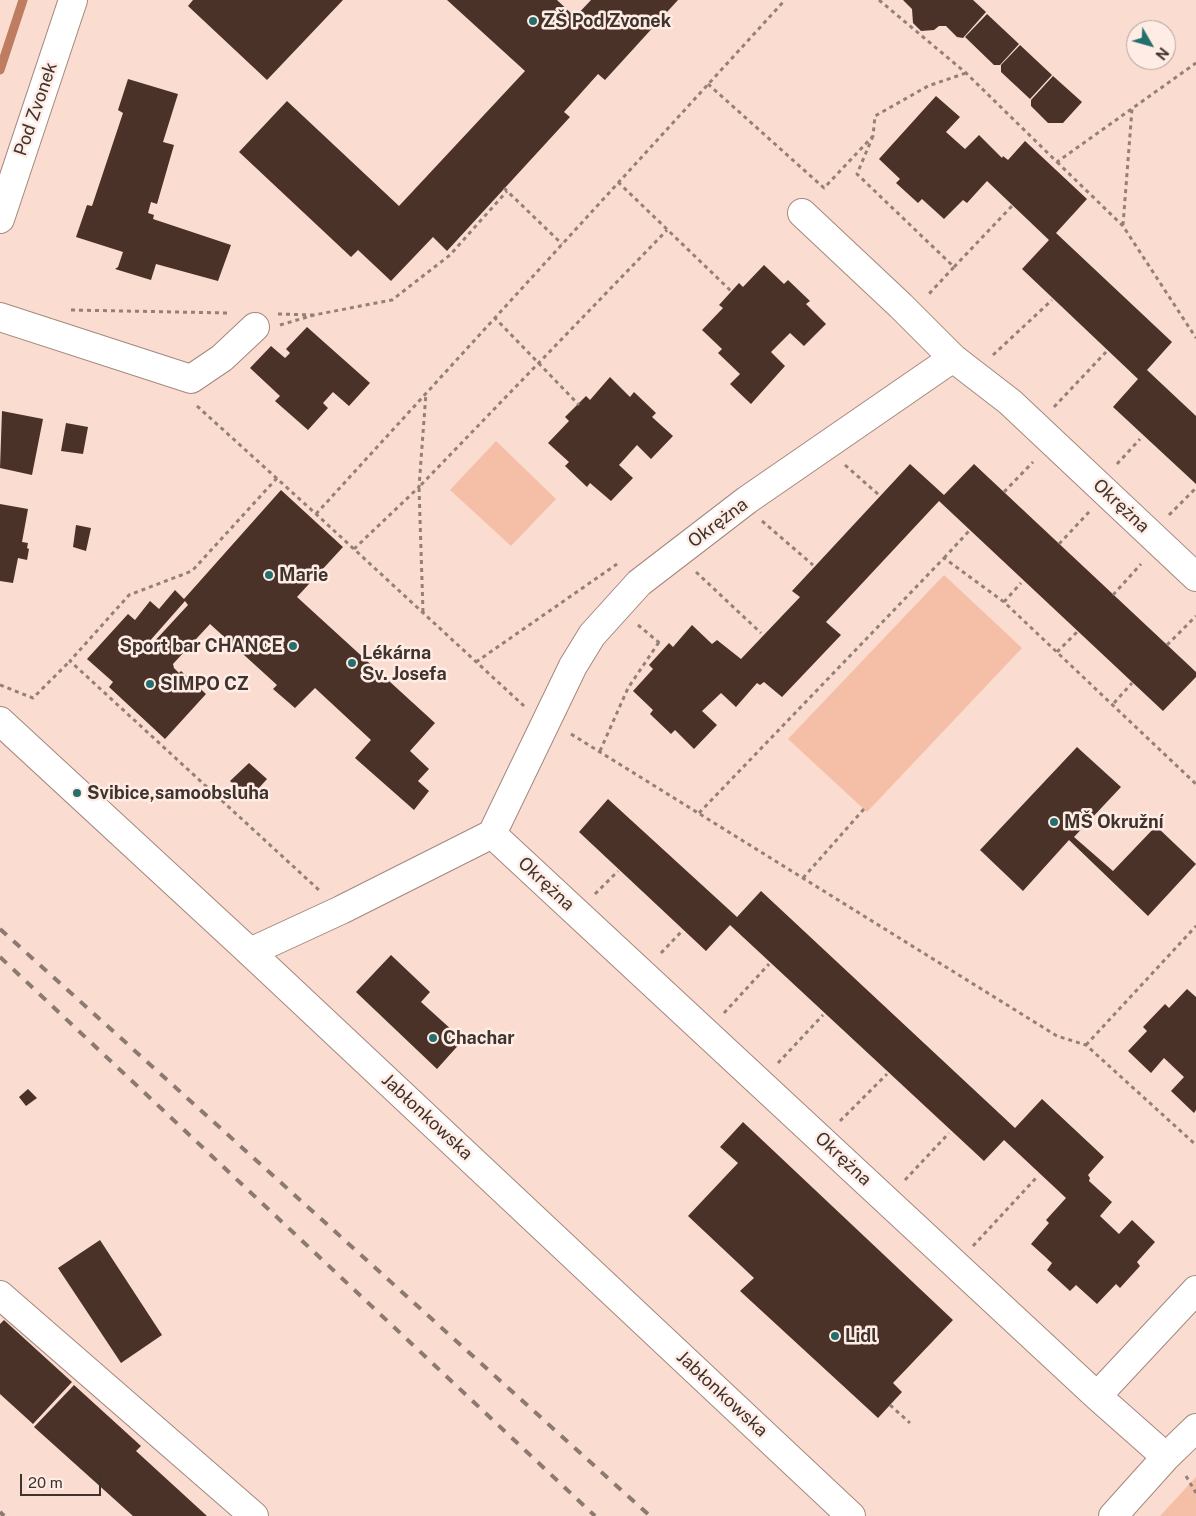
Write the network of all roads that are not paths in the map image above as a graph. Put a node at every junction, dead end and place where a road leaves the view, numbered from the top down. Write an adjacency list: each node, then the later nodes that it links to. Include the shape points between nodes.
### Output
1 (73, 0): 3 (street, Pod Zvonek)
2 (802, 213): 6 (street, Okrężna)
3 (0, 219)
4 (0, 317): 5 (street, via 191,379 222,358)
5 (255, 318)
6 (953, 358): 7 (street, Okrężna, via 1010,402); 9 (street, Okrężna, via 747,500 639,583 592,634 572,666)
7 (1196, 577)
8 (0, 721): 10 (street, Jabłonkowska)
9 (492, 834): 10 (street); 13 (street, Okrężna)
10 (250, 952): 17 (street, Jabłonkowska)
11 (1196, 1290): 13 (street)
12 (0, 1296): 16 (street)
13 (1097, 1396): 15 (street, Okrężna)
14 (1196, 1428): 15 (street)
15 (1166, 1457): 18 (street)
16 (254, 1516)
17 (851, 1516)
18 (1113, 1516)

